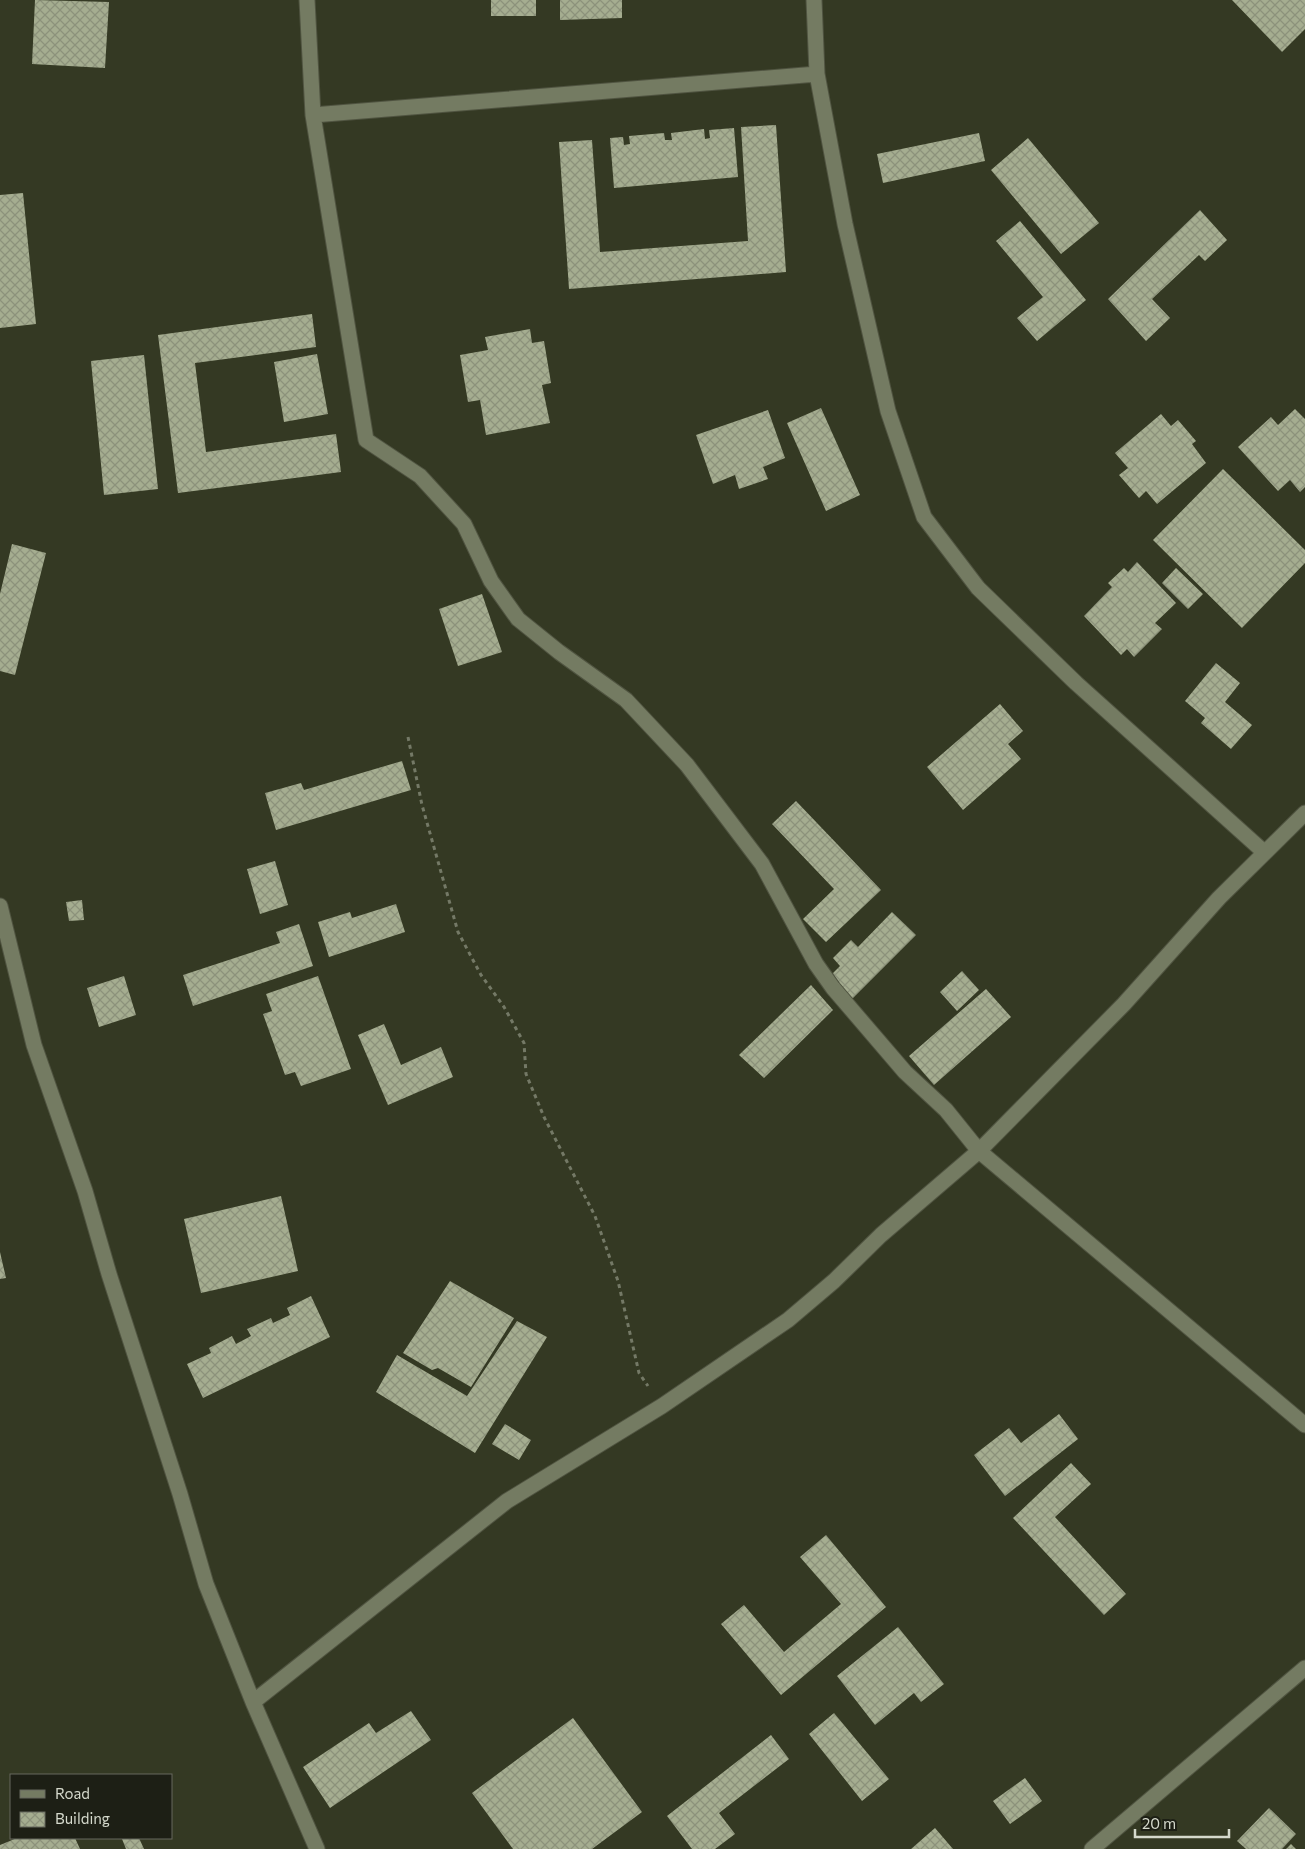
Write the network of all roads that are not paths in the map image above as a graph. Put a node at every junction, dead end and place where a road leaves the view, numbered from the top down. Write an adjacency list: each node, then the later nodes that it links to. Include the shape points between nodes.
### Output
1 (307, 0): 4 (street)
2 (814, 0): 3 (street)
3 (817, 74): 4 (street); 6 (street, via 845,224 888,411 924,517 978,588 1083,690)
4 (313, 115): 8 (street, via 366,440 420,476 464,524 491,581 518,619 626,700 686,765 762,864 832,988 905,1072 946,1110)
5 (1305, 813): 6 (street)
6 (1264, 852): 8 (street, via 1124,1004)
7 (0, 906): 11 (street, via 34,1045 86,1191 206,1584)
8 (979, 1151): 9 (street); 11 (street, via 788,1320 662,1406 507,1501)
9 (1305, 1425)
10 (1305, 1668): 13 (street)
11 (253, 1702): 12 (street)
12 (317, 1849)
13 (1092, 1849)

